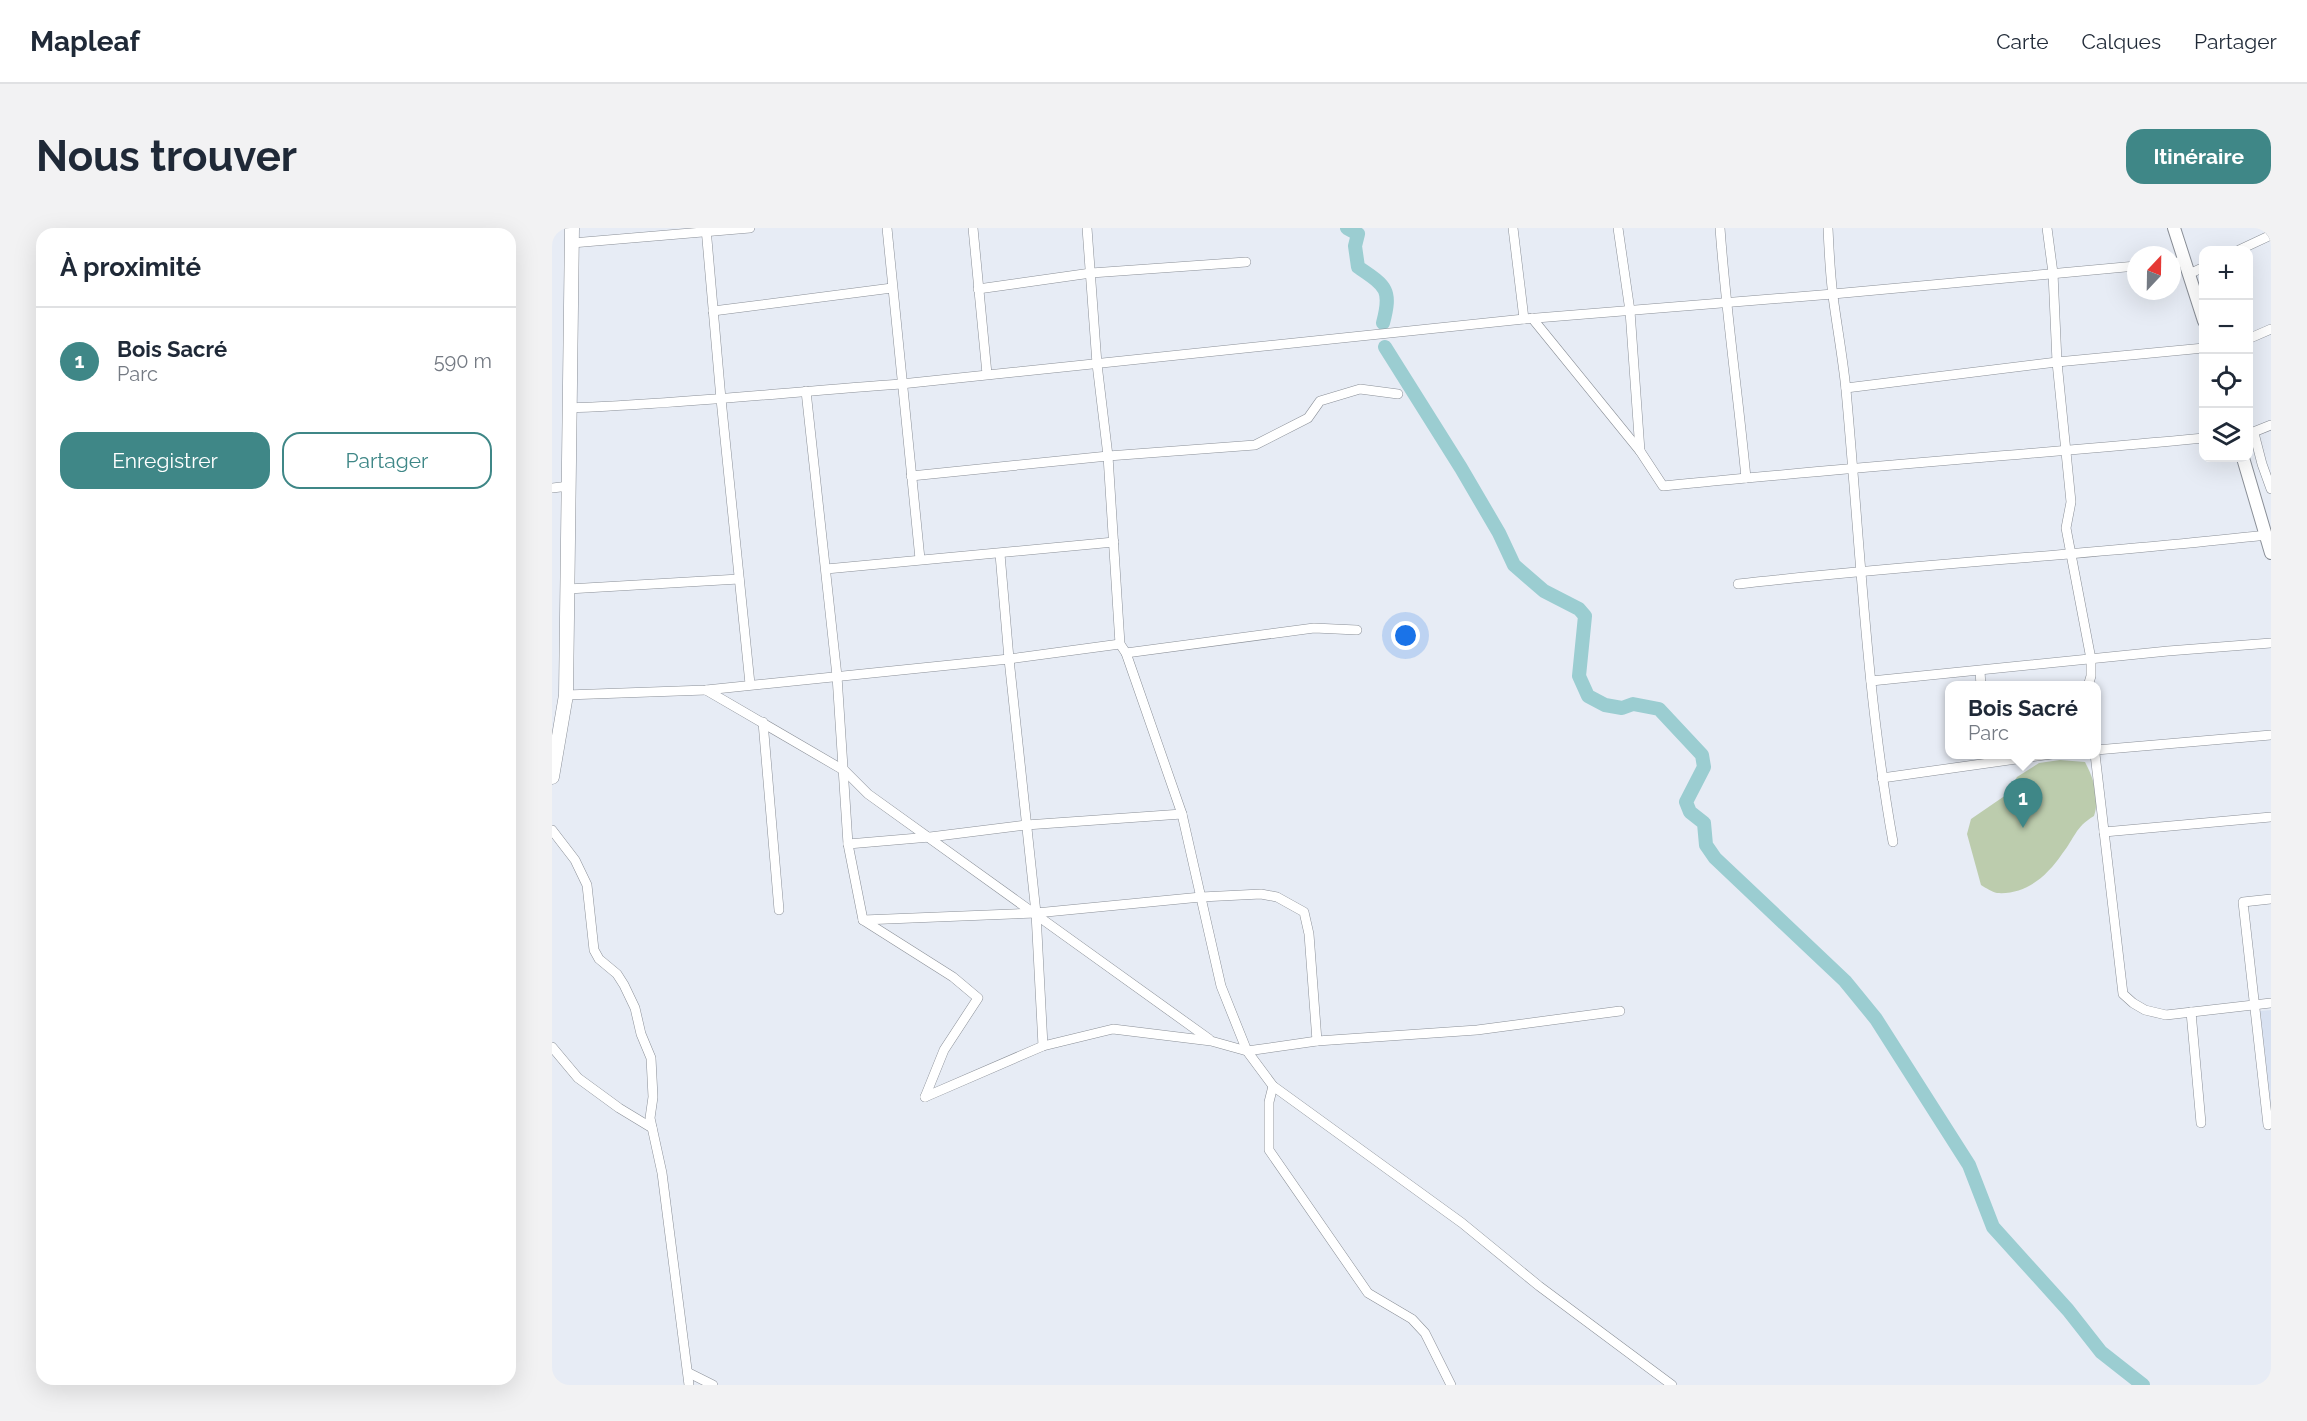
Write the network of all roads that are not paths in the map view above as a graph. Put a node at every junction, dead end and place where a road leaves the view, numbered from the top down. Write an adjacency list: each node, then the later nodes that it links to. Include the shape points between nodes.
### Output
1 (572, 228): 14 (main road)
2 (750, 228): 12 (street)
3 (886, 228): 24 (street)
4 (973, 228): 25 (street)
5 (1087, 228): 21 (street)
6 (1513, 228): 31 (street)
7 (1618, 228): 30 (street)
8 (1719, 228): 27 (street)
9 (1828, 228): 26 (street)
10 (2047, 228): 22 (street)
11 (2174, 228): 15 (main road)
12 (706, 231): 14 (street); 29 (street)
13 (2271, 236): 16 (street)
14 (572, 243): 43 (main road)
15 (2176, 246)
16 (2248, 246)
17 (1246, 262): 21 (street)
18 (2181, 265): 23 (main road)
19 (2127, 267): 22 (street)
20 (2199, 269): 23 (street)
21 (1091, 273): 25 (street); 36 (street)
22 (2053, 273): 26 (street); 35 (street)
23 (2189, 274): 28 (main road)
24 (892, 288): 29 (street); 38 (street)
25 (978, 289): 37 (street)
26 (1833, 294): 27 (street); 39 (street)
27 (1725, 302): 30 (street); 54 (street)
28 (2199, 305)
29 (713, 311): 42 (street)
30 (1630, 311): 31 (street); 48 (street)
31 (1528, 319): 36 (street); 48 (street)
32 (2271, 329): 33 (street)
33 (2253, 337)
34 (2199, 348): 35 (street)
35 (2057, 362): 39 (street); 49 (street)
36 (1096, 364): 37 (street); 50 (street)
37 (987, 374): 38 (street)
38 (901, 384): 40 (street); 53 (street)
39 (1846, 388): 52 (street)
40 (806, 391): 42 (street); 64 (street)
41 (1398, 394): 50 (street, via 1360,389 1320,401 1308,418 1256,445)
42 (721, 399): 43 (street); 66 (street)
43 (570, 408): 55 (main road)
44 (2271, 425): 45 (street)
45 (2253, 432)
46 (2199, 438): 49 (street)
47 (2253, 439): 57 (street)
48 (1640, 451): 54 (street, via 1663,486)
49 (2066, 451): 52 (street); 62 (street, via 2071,502 2066,528)
50 (1108, 456): 53 (street); 59 (street)
51 (2245, 462): 58 (main road)
52 (1852, 467): 54 (street); 65 (street)
53 (911, 476): 63 (street)
54 (1746, 478)
55 (569, 486): 56 (street); 68 (main road)
56 (552, 488)
57 (2271, 489)
58 (2267, 529): 60 (main road); 62 (street, via 2167,546)
59 (1114, 542): 61 (street); 71 (street)
60 (2271, 553)
61 (1000, 554): 63 (street); 73 (street)
62 (2072, 554): 65 (street); 74 (street)
63 (920, 559): 64 (street)
64 (826, 569): 76 (street)
65 (1860, 570): 67 (street); 77 (street)
66 (739, 579): 68 (street); 80 (street)
67 (1738, 584)
68 (568, 589): 82 (main road)
69 (1357, 630): 72 (street, via 1314,628)
70 (2271, 643): 74 (street)
71 (1120, 644): 72 (street); 73 (street)
72 (1126, 653): 93 (street)
73 (1009, 659): 76 (street); 95 (street)
74 (2091, 660): 75 (street); 79 (street)
75 (1980, 671): 77 (street); 78 (street)
76 (837, 676): 80 (street); 90 (street)
77 (1871, 681): 92 (street)
78 (1981, 681)
79 (2090, 681)
80 (750, 684): 81 (street)
81 (706, 690): 82 (street); 83 (street)
82 (566, 695): 91 (main road)
83 (763, 722): 90 (street); 103 (street)
84 (2271, 735): 85 (street)
85 (2101, 750)
86 (1987, 759): 89 (street)
87 (2023, 759): 89 (street)
88 (2097, 759): 97 (street)
89 (1988, 765): 92 (street)
90 (845, 771): 98 (street, via 868,794); 100 (street)
91 (552, 777)
92 (1882, 778): 99 (street)
93 (1182, 814): 95 (street); 101 (street)
94 (2271, 817): 97 (street)
95 (1026, 825): 98 (street); 104 (street)
96 (552, 830): 118 (street, via 575,860 587,885 594,950 617,974 635,1008 651,1058)
97 (2104, 832): 109 (street, via 2123,994 2156,1014)
98 (930, 837): 100 (street); 104 (street)
99 (1893, 842)
100 (848, 844): 105 (street)
101 (1201, 897): 104 (street); 111 (street, via 1261,894 1277,897 1304,912); 114 (street, via 1221,986)
102 (2271, 899): 107 (street, via 2243,902)
103 (779, 910)
104 (1036, 914): 105 (street); 110 (street); 112 (street)
105 (863, 920): 112 (street, via 953,977 978,998 944,1050 926,1097)
106 (2271, 1004): 107 (street)
107 (2255, 1005): 109 (street); 117 (street)
108 (1620, 1011): 111 (street, via 1477,1030)
109 (2191, 1012): 116 (street)
110 (1211, 1041): 112 (street, via 1113,1029); 114 (street)
111 (1317, 1041): 114 (street)
112 (1043, 1046)
113 (552, 1047): 118 (street, via 578,1078)
114 (1247, 1051): 115 (street)
115 (1273, 1086): 122 (street, via 1269,1150 1368,1293 1412,1319 1425,1333); 123 (street, via 1462,1223)
116 (2201, 1123)
117 (2268, 1125)
118 (652, 1128): 119 (street, via 662,1173)
119 (689, 1373): 120 (street); 121 (street)
120 (689, 1385)
121 (713, 1385)
122 (1451, 1385)
123 (1672, 1385)

